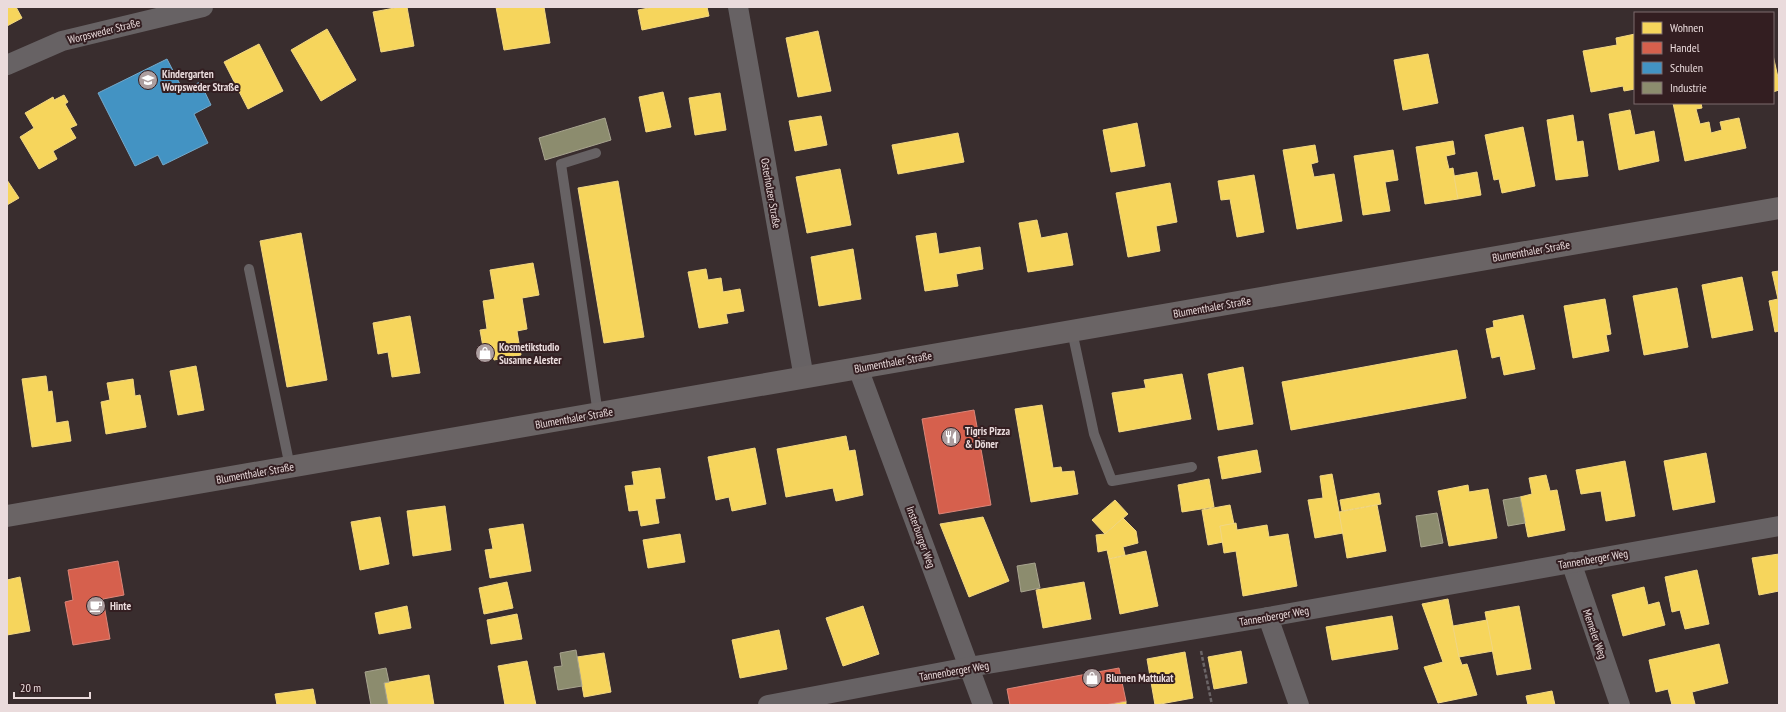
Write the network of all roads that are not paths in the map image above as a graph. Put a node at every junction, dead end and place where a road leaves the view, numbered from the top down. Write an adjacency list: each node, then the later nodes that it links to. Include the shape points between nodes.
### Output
1 (203, 7): 3 (street, Worpsweder Straße, via 62,41)
2 (738, 7): 9 (street, Osterholzer Straße)
3 (7, 65)
4 (596, 153): 10 (lane, via 561,164)
5 (1779, 208): 7 (main road, Blumenthaler Straße)
6 (248, 269): 11 (lane)
7 (1072, 331): 8 (main road, Blumenthaler Straße); 12 (lane, via 1094,434 1112,481)
8 (858, 368): 9 (main road, Blumenthaler Straße); 17 (street, Insterburger Weg)
9 (804, 378): 10 (main road, Blumenthaler Straße)
10 (598, 414): 11 (main road, Blumenthaler Straße)
11 (290, 467): 13 (main road, Blumenthaler Straße)
12 (1192, 467)
13 (7, 516)
14 (1779, 526): 15 (street, Tannenberger Weg)
15 (1570, 562): 16 (street, Tannenberger Weg); 21 (street, Memeler Weg)
16 (1268, 617): 17 (street, Tannenberger Weg); 20 (street)
17 (970, 668): 18 (street, Tannenberger Weg); 19 (street, Insterburger Weg)
18 (780, 704)
19 (983, 705)
20 (1300, 705)
21 (1620, 705)

